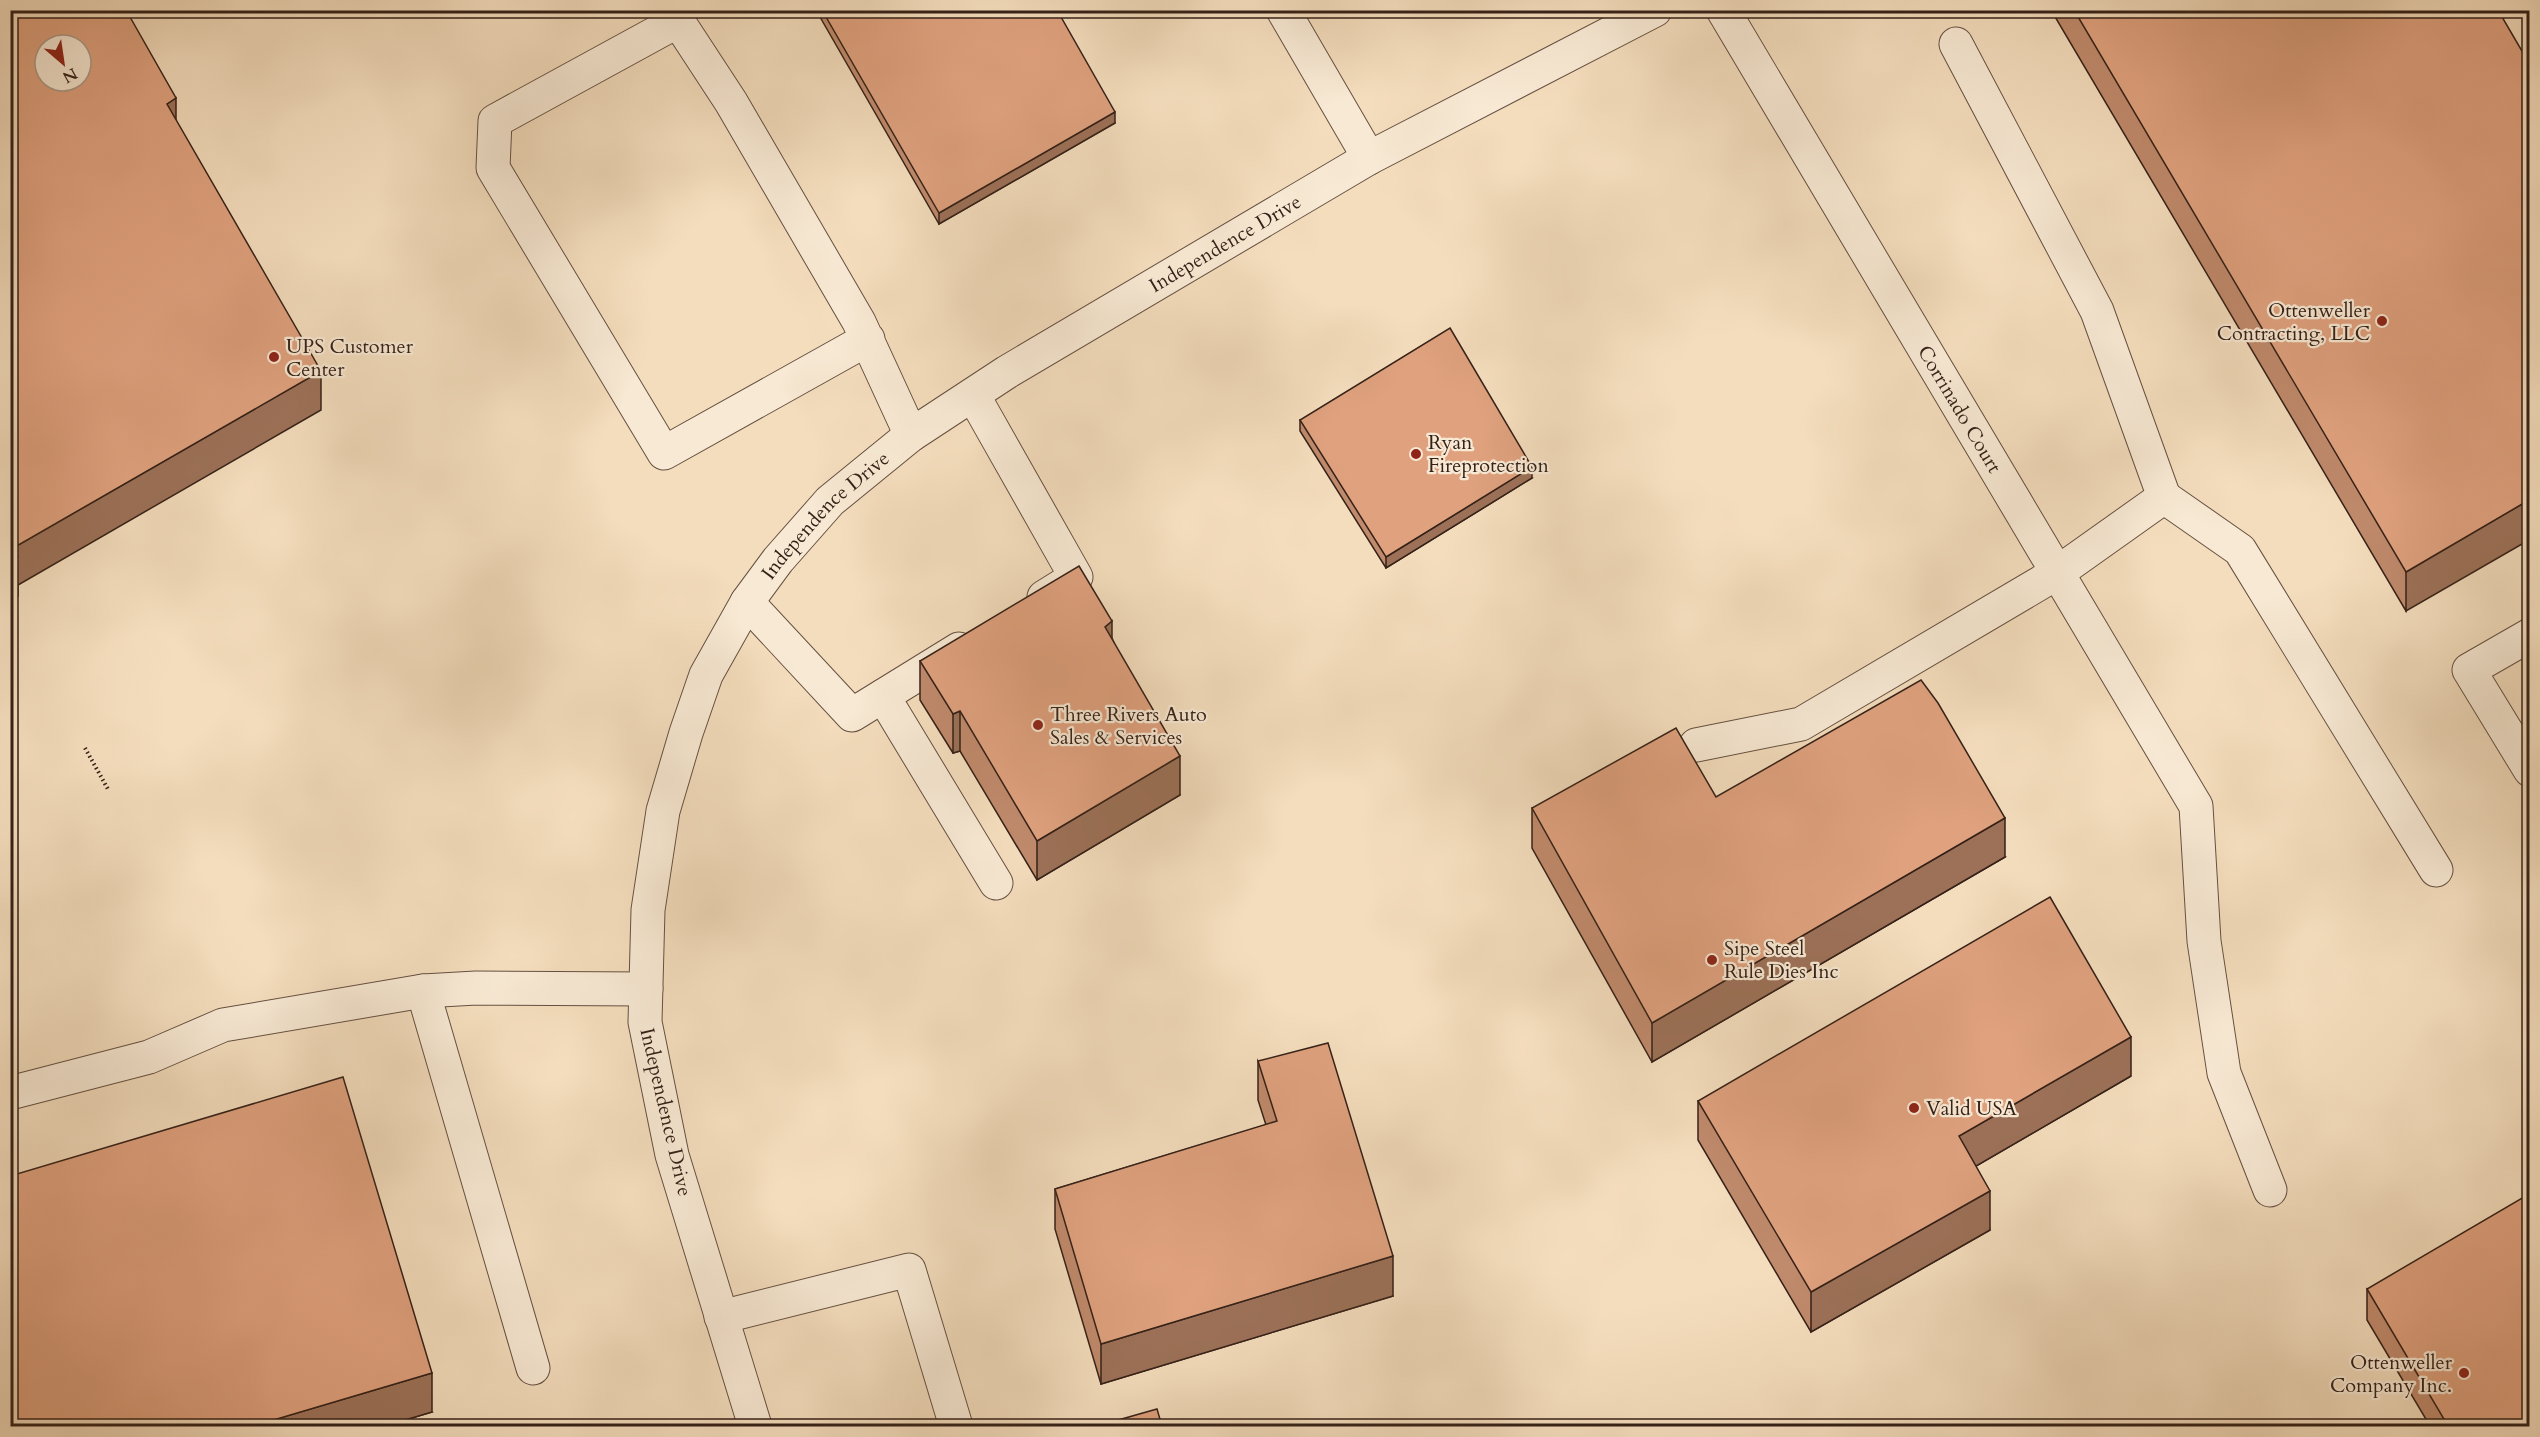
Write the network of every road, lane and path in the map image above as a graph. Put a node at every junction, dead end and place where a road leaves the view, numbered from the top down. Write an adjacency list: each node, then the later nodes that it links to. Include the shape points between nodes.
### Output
1 (1283, 10): 5 (street)
2 (1655, 10): 5 (street, Independence Drive)
3 (1724, 10): 10 (street, Corrinado Court)
4 (1956, 44): 9 (street, via 2097,311)
5 (1369, 158): 7 (street, Independence Drive)
6 (868, 339): 6 (street, via 731,102 678,21 495,122 493,168 664,453); 8 (street)
7 (973, 395): 8 (street, Independence Drive); 12 (street, via 1076,577)
8 (911, 435): 11 (street, Independence Drive, via 830,501)
9 (2164, 496): 10 (street); 20 (street, via 2240,550)
10 (2057, 573): 16 (street, via 1801,724); 25 (street, Corrinado Court, via 2196,806 2204,941 2224,1073)
11 (747, 602): 15 (street, via 852,715); 22 (street, Independence Drive, via 706,675 663,811 648,910)
12 (1015, 614)
13 (984, 633): 15 (street)
14 (2529, 635): 18 (street, via 2469,670)
15 (883, 696): 21 (street)
16 (1696, 745)
17 (85, 748): 19 (path)
18 (2529, 770)
19 (109, 791)
20 (2436, 870)
21 (996, 883)
22 (646, 989): 23 (street); 26 (street, Independence Drive, via 645,1022 672,1155)
23 (423, 991): 24 (street, via 223,1025 149,1057); 27 (street)
24 (10, 1093)
25 (2270, 1190)
26 (721, 1317): 28 (street, Independence Drive); 29 (street, via 909,1270)
27 (533, 1368)
28 (755, 1426)
29 (956, 1426)

